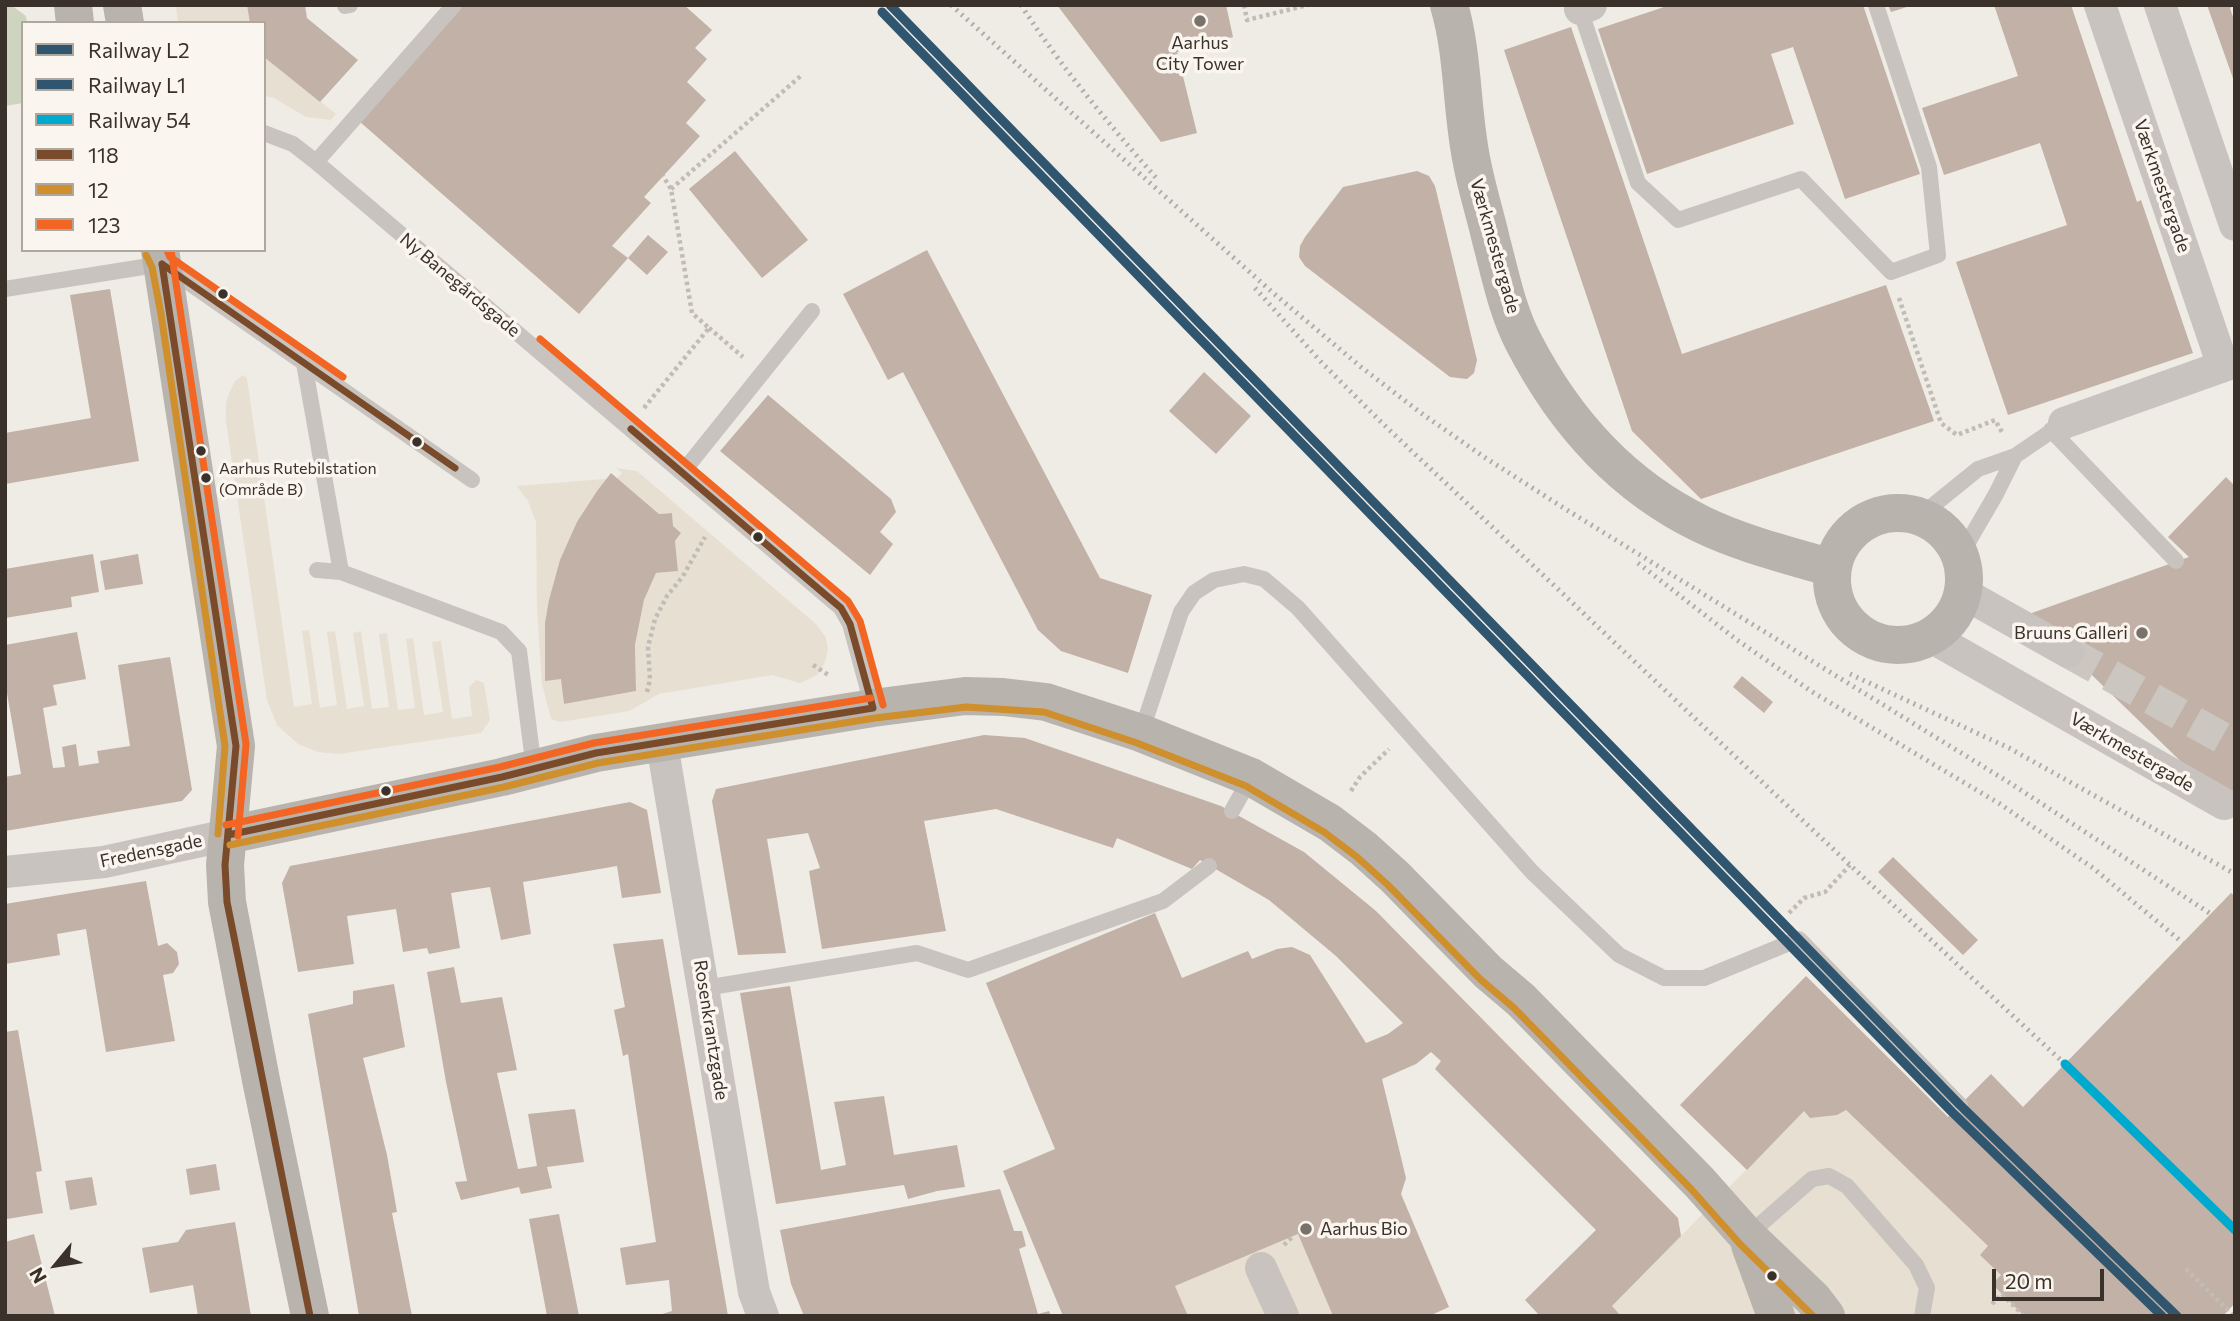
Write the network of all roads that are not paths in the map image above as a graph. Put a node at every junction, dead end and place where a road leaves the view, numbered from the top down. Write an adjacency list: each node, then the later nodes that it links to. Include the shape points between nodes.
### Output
1 (1449, 5): 22 (street, Værkmestergade, via 1471,162 1506,295 1522,339 1563,409 1616,466 1671,508 1742,542)
2 (1876, 5): 6 (lane, via 1929,167 1938,255 1891,271 1801,179 1678,220 1638,183)
3 (2100, 5): 14 (street, Værkmestergade)
4 (2160, 5): 9 (street)
5 (452, 6): 8 (lane)
6 (1586, 7)
7 (266, 135): 8 (lane, Ny Banegårdsgade, via 293,144)
8 (316, 162): 17 (lane, Ny Banegårdsgade)
9 (2235, 225)
10 (159, 255): 11 (lane); 13 (lane); 35 (street, via 236,746)
11 (5, 289)
12 (813, 311): 17 (lane)
13 (304, 363): 18 (lane); 24 (lane)
14 (2229, 364): 15 (street, Værkmestergade)
15 (2058, 426): 16 (lane); 21 (lane)
16 (2015, 456): 19 (lane, via 1978,469); 20 (lane)
17 (682, 473): 28 (lane, Ny Banegårdsgade, via 841,608 850,624)
18 (472, 480)
19 (1920, 516): 20 (street, via 1951,539); 22 (street, via 1901,512 1864,521 1838,549)
20 (1960, 556): 25 (street, via 1965,574)
21 (2176, 561)
22 (1832, 568): 26 (street, via 1832,589 1851,627 1889,645 1911,645)
23 (317, 570): 24 (lane)
24 (341, 572): 31 (lane, via 501,632 519,651)
25 (1963, 593): 26 (street, via 1946,626); 27 (street)
26 (1931, 637): 33 (street, Værkmestergade)
27 (2068, 652)
28 (873, 708): 29 (street, via 965,696 1003,697 1046,702); 30 (street, Fredensgade)
29 (1141, 733): 32 (street); 39 (lane, via 1181,612 1194,593 1214,580 1244,574 1264,579 1298,608 1532,872 1619,955 1664,978 1704,978 1799,939)
30 (662, 744): 31 (street, Fredensgade, via 596,753); 38 (street, Rosenkrantzgade)
31 (534, 769): 35 (street, Fredensgade)
32 (1251, 777): 34 (lane); 40 (street, via 1330,823 1395,877 1521,1000)
33 (2224, 804)
34 (1232, 811)
35 (228, 835): 37 (street, Fredensgade, via 104,862); 43 (street, via 225,883 232,932)
36 (1209, 866): 38 (lane, via 1163,901 968,970 916,953)
37 (5, 872)
38 (705, 988): 44 (street, Rosenkrantzgade, via 754,1292)
39 (1960, 1105)
40 (1747, 1236): 42 (street); 46 (street); 47 (lane, via 1812,1179 1829,1176 1847,1186 1916,1265 1927,1288)
41 (1261, 1268): 45 (street)
42 (1776, 1311)
43 (310, 1316)
44 (763, 1316)
45 (1283, 1316)
46 (1826, 1316)
47 (1922, 1316)

